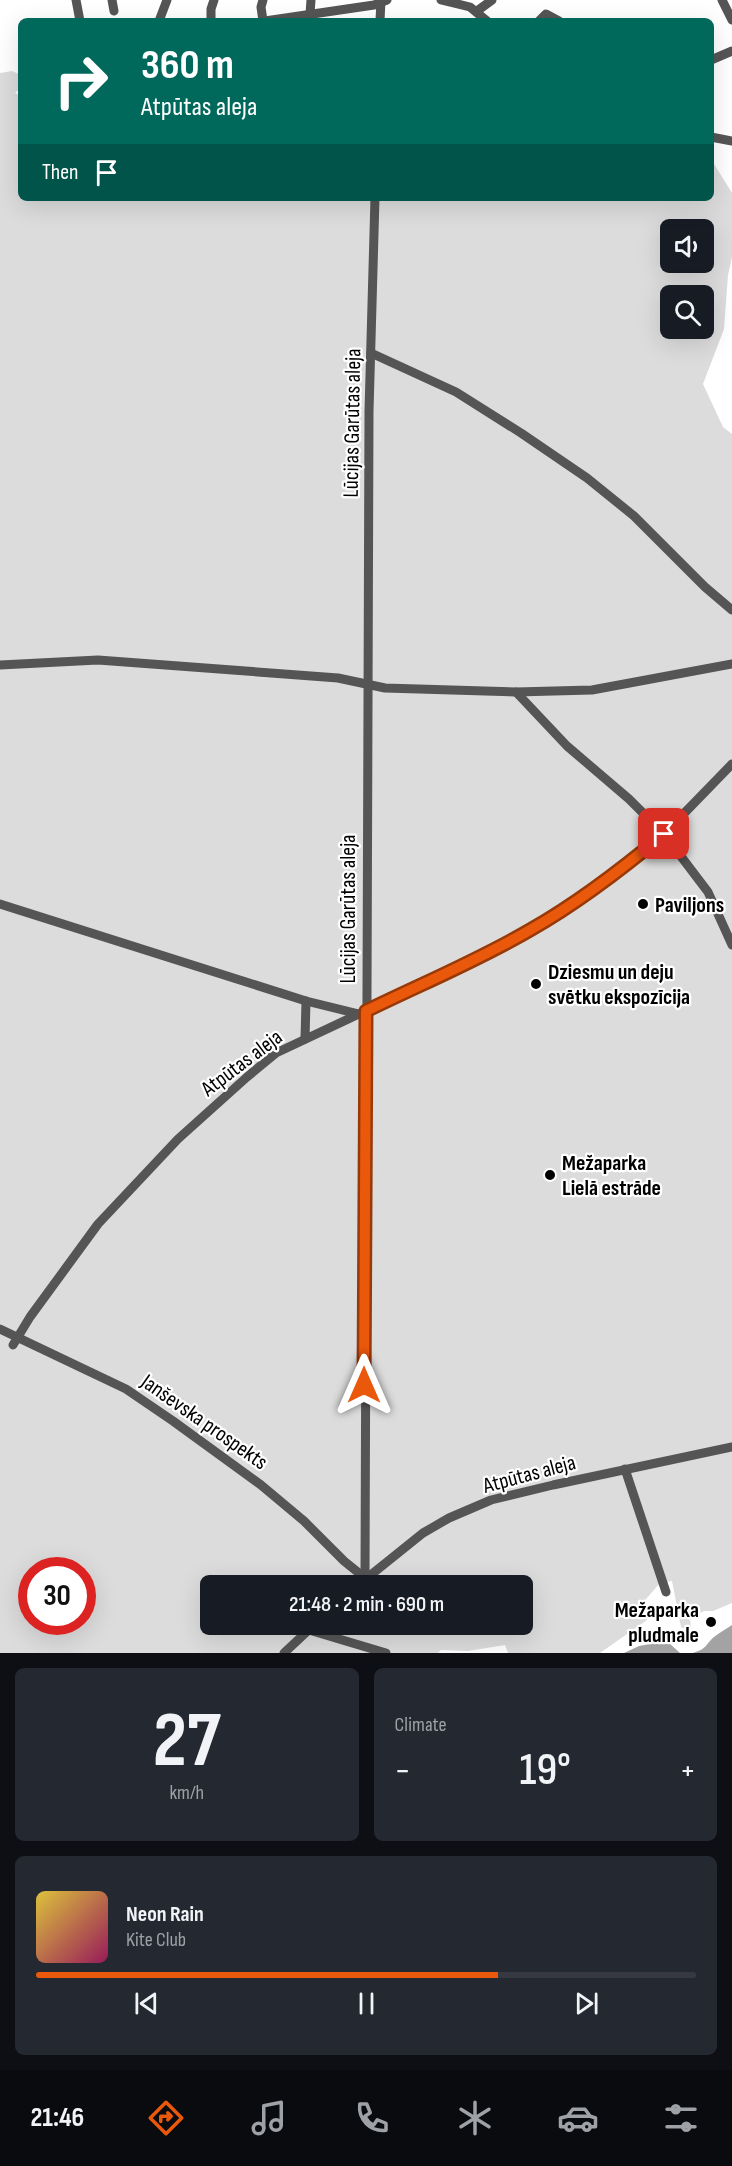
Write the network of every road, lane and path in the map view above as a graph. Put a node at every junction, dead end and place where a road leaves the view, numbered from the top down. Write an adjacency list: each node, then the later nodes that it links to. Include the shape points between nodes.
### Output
1 (76, 0): 14 (street)
2 (112, 0): 11 (street)
3 (167, 0): 15 (street)
4 (214, 0): 16 (street)
5 (264, 0): 17 (street)
6 (310, 0): 13 (street)
7 (441, 0): 12 (street)
8 (492, 0): 12 (street)
9 (722, 0): 21 (street)
10 (383, 1): 13 (street); 19 (street)
11 (114, 11)
12 (477, 11): 20 (street)
13 (310, 14): 18 (street)
14 (79, 18)
15 (160, 18)
16 (210, 18)
17 (263, 18)
18 (284, 18)
19 (380, 18)
20 (484, 18)
21 (732, 20)
22 (732, 51): 23 (street)
23 (714, 59)
24 (714, 138): 25 (street)
25 (732, 141)
26 (375, 201): 27 (street, Lūcijas Garūtas aleja)
27 (371, 353): 28 (street, via 456,392 587,478 634,516); 31 (street, Lūcijas Garūtas aleja)
28 (732, 610)
29 (732, 664): 32 (street, via 592,690)
30 (0, 665): 31 (street, via 98,660 338,678)
31 (369, 685): 32 (street); 38 (street, Lūcijas Garūtas aleja)
32 (516, 692): 34 (street, via 567,746)
33 (732, 764): 34 (street, Atpūtas aleja)
34 (664, 834): 36 (street, via 708,891); 38 (street, Atpūtas aleja, via 627,865 530,930)
35 (0, 903): 37 (street)
36 (732, 945)
37 (306, 1001): 38 (street); 39 (street)
38 (362, 1012): 39 (street, Atpūtas aleja); 45 (street, Lūcijas Garūtas aleja)
39 (305, 1039): 41 (street, Atpūtas aleja, via 269,1059 178,1139 90,1235)
40 (0, 1329): 41 (street, Janševska prospekts)
41 (15, 1341): 44 (street, Janševska prospekts, via 126,1389 173,1421 304,1521)
42 (732, 1447): 43 (street, Atpūtas aleja)
43 (625, 1469): 46 (street, Atpūtas aleja, via 491,1500 423,1533); 47 (street)
44 (355, 1575)
45 (361, 1575)
46 (370, 1575)
47 (666, 1592)
48 (303, 1635): 50 (street)
49 (335, 1635): 51 (street)
50 (284, 1653)
51 (386, 1653)

